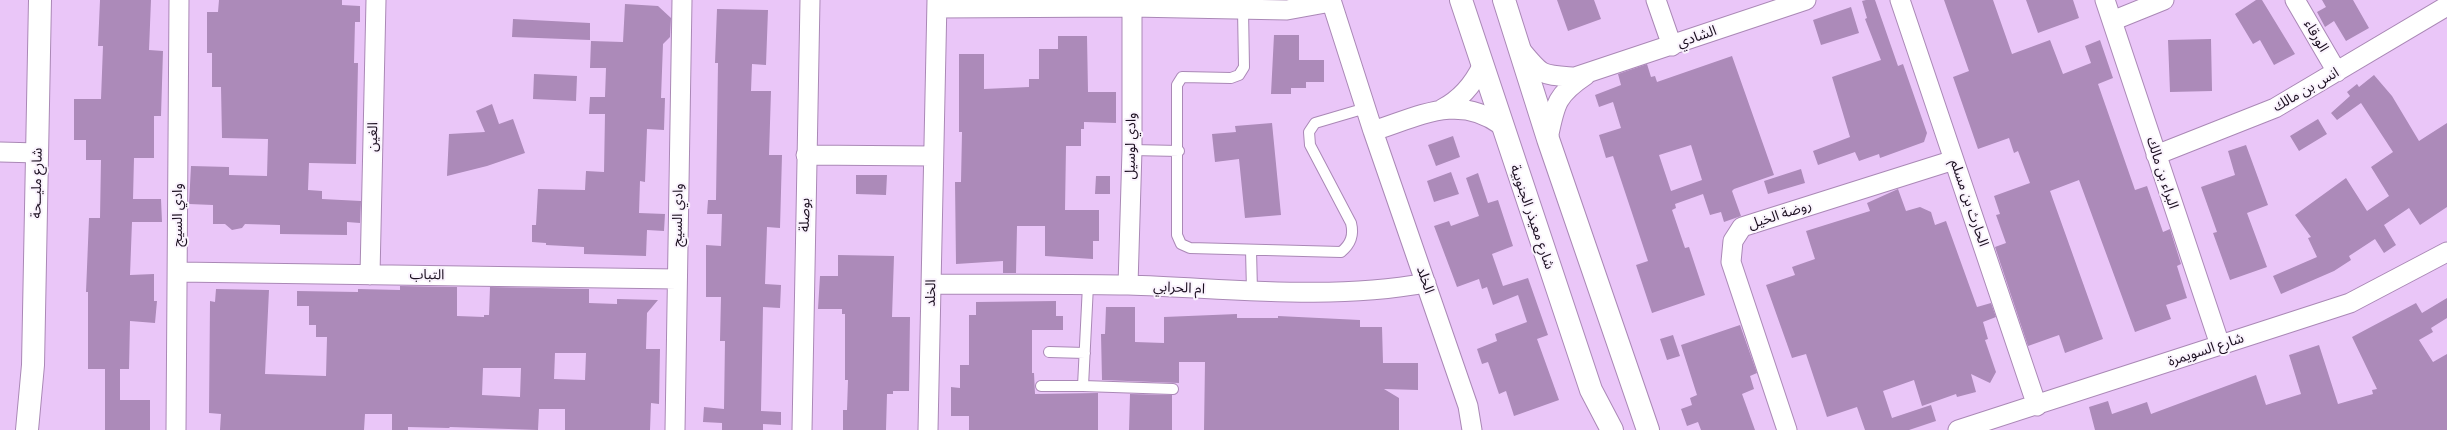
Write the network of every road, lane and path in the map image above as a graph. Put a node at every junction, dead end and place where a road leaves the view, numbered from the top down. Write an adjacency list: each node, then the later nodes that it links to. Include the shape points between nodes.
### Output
1 (40, 0): 33 (street, شارع مليــحة)
2 (179, 0): 40 (street, وادي السيج)
3 (376, 0): 41 (street, الغين)
4 (682, 0): 42 (street, وادي السيج)
5 (810, 0): 34 (street, بوصلة)
6 (1461, 0): 22 (street, شارع معيذر الجنوبية)
7 (1504, 0): 21 (street)
8 (1656, 0): 20 (street)
9 (1806, 0): 20 (street, الشادي)
10 (1900, 0): 37 (street, الحارث بن مسلم)
11 (2105, 0): 19 (street, البراء بن مالك)
12 (2164, 0): 19 (street)
13 (2295, 0): 23 (street, الورقاء)
14 (1331, 1): 18 (street, via 1287,10); 25 (street, الخلد)
15 (937, 4): 17 (street); 36 (street, الخلد)
16 (2447, 6): 23 (street, انس بن مالك)
17 (1132, 7): 18 (street); 30 (street, وادي لوسيل)
18 (1244, 10): 31 (lane, via 1244,67 1240,75 1231,78 1182,77 1177,85)
19 (2112, 21): 35 (street, البراء بن مالك)
20 (1672, 46): 24 (street, الشادي)
21 (1520, 48): 24 (street, الشادي, via 1539,71 1548,76 1575,77); 29 (street)
22 (1482, 66): 26 (street, via 1462,96); 27 (street, شارع معيذر الجنوبية)
23 (2337, 72): 35 (street, انس بن مالك, via 2275,108)
24 (1587, 74): 29 (street, الشادي, via 1568,87 1559,98)
25 (1366, 108): 28 (street, الخلد); 38 (lane, via 1316,123 1309,132 1310,145 1351,223 1353,233 1348,246 1341,252 1334,253)
26 (1442, 109): 27 (street, via 1467,109 1491,117); 28 (street)
27 (1501, 124): 63 (street, شارع معيذر الجنوبية, via 1591,390)
28 (1373, 131): 43 (street, الخلد)
29 (1548, 139): 64 (street)
30 (1132, 150): 31 (lane); 46 (street, وادي لوسيل)
31 (1178, 151): 38 (lane, via 1177,235 1181,244 1190,248)
32 (0, 152): 33 (street)
33 (38, 153): 51 (street, شارع مليــحة)
34 (806, 155): 36 (street); 60 (street, بوصلة)
35 (2156, 155): 48 (street, البراء بن مالك)
36 (932, 156): 44 (street, الخلد)
37 (1954, 160): 55 (street, الحارث بن مسلم); 65 (street, روضة الخيل, via 1742,227 1733,242 1731,262)
38 (1251, 250): 47 (lane)
39 (2447, 252): 48 (street, شارع السويمرة, via 2350,303)
40 (178, 272): 41 (street, التباب); 58 (street, وادي السيج)
41 (370, 274): 42 (street, التباب)
42 (677, 279): 59 (street, وادي السيج)
43 (1426, 283): 47 (street, ام الحرابي, via 1386,291); 62 (street, الخلد, via 1468,406)
44 (931, 284): 45 (street, ام الحرابي); 61 (street, الخلد)
45 (1088, 285): 46 (street, ام الحرابي); 50 (lane)
46 (1128, 285): 47 (street, ام الحرابي)
47 (1252, 291)
48 (2220, 345): 55 (street, شارع السويمرة)
49 (1049, 352): 50 (lane)
50 (1085, 353): 53 (lane)
51 (33, 365): 56 (street, شارع مليــحة); 57 (street, شارع مليــحة, via 38,387)
52 (1041, 386): 53 (lane)
53 (1083, 386): 54 (lane)
54 (1173, 389)
55 (2037, 406): 66 (street, شارع السويمرة)
56 (27, 430)
57 (41, 430)
58 (176, 430)
59 (676, 430)
60 (802, 430)
61 (928, 430)
62 (1472, 430)
63 (1612, 430)
64 (1648, 430)
65 (1787, 430)
66 (1962, 430)

